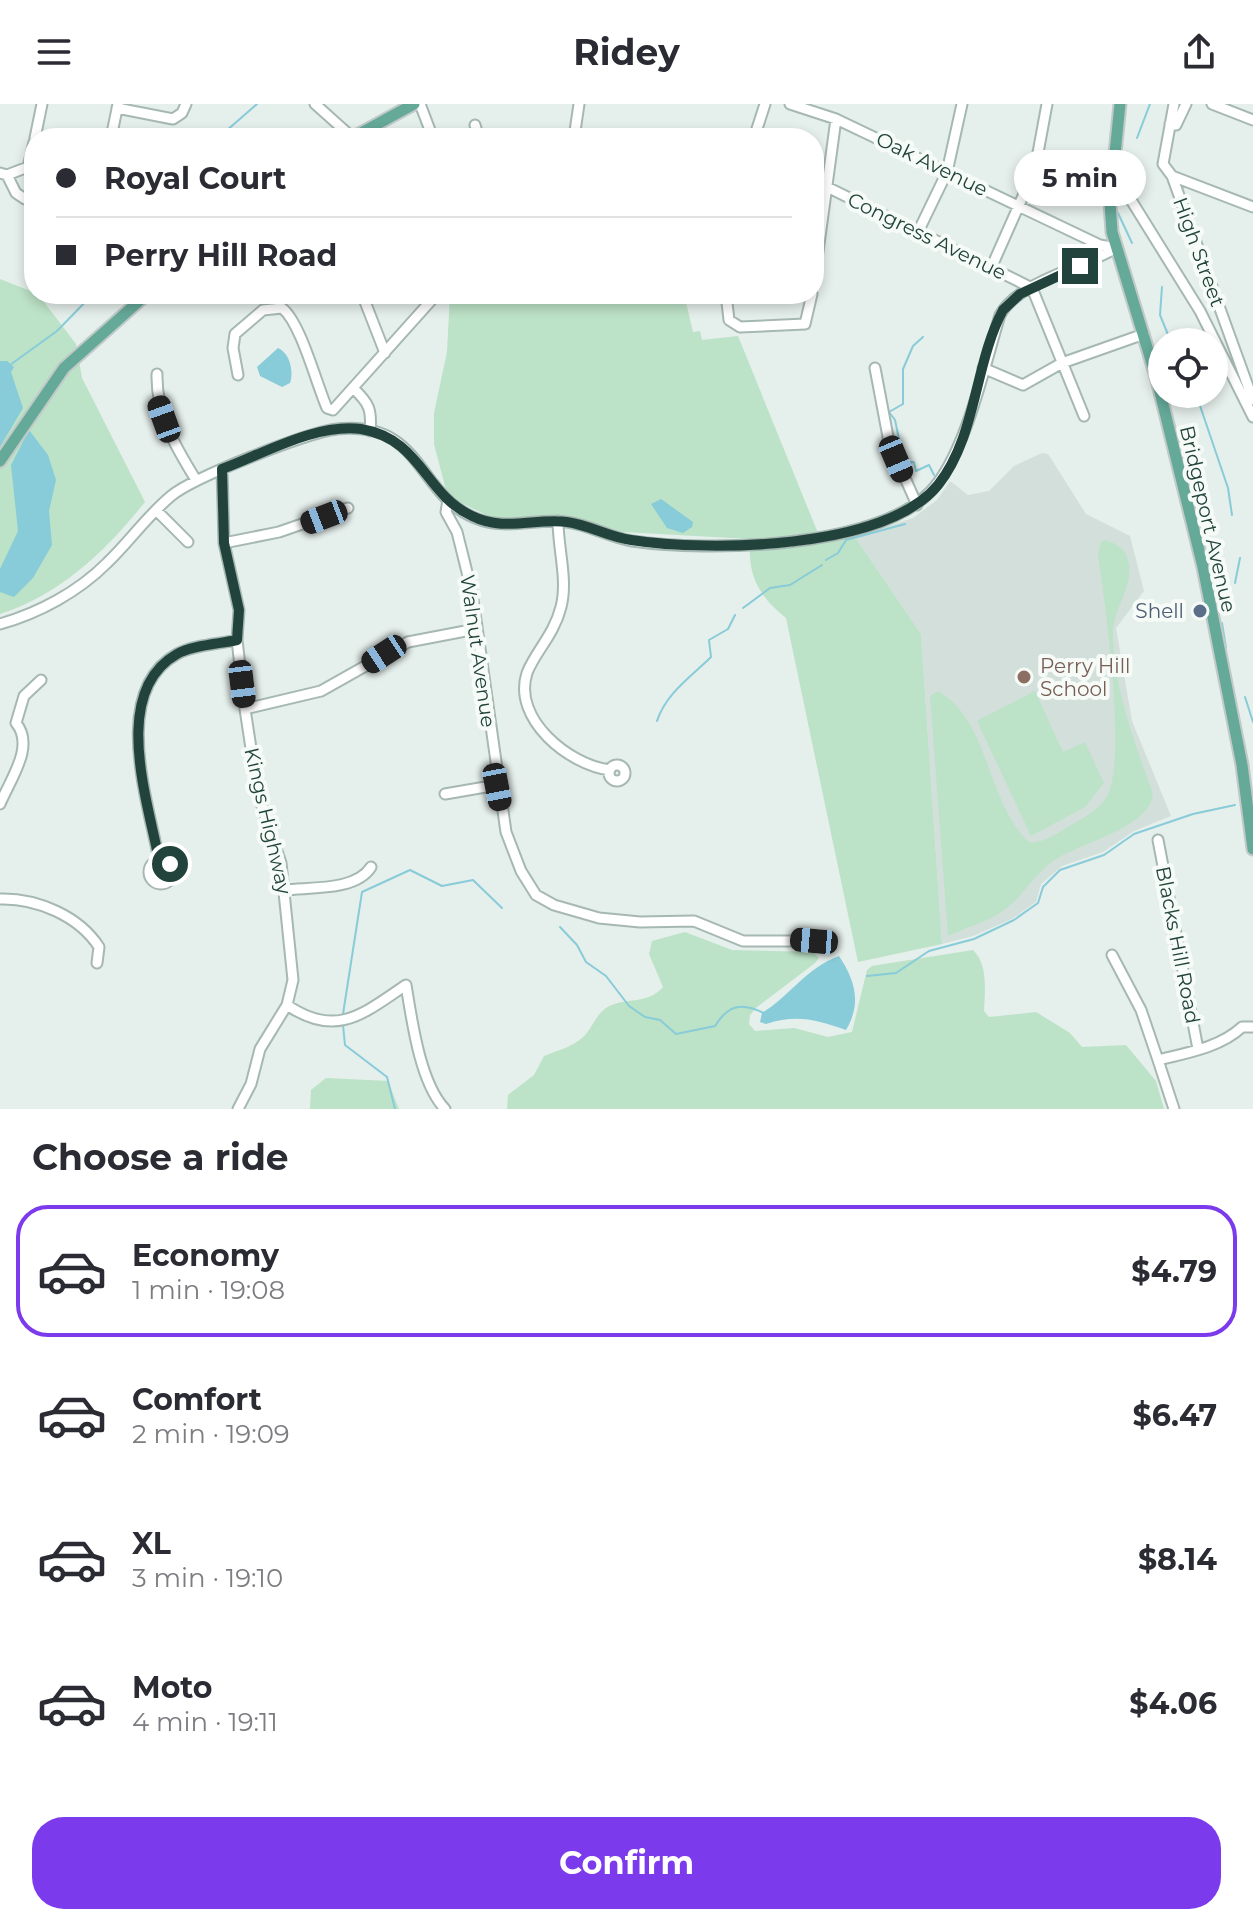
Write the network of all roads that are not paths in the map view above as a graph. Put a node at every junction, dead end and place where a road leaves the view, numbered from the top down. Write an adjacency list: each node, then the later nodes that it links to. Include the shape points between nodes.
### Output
1 (42, 104): 19 (street)
2 (186, 104): 14 (street, via 171,120)
3 (315, 104): 21 (street)
4 (417, 104): 22 (main road); 23 (street)
5 (579, 104): 25 (street)
6 (765, 104): 26 (street)
7 (790, 104): 15 (street, Oak Avenue)
8 (962, 104): 29 (street)
9 (1047, 104): 34 (street, via 1035,169)
10 (1120, 104): 27 (main road, Bridgeport Avenue)
11 (1174, 104): 17 (street, High Street)
12 (1186, 104): 17 (street, via 1176,125)
13 (1212, 104): 16 (street)
14 (117, 106): 20 (street)
15 (836, 119): 29 (street, Oak Avenue); 32 (street)
16 (1253, 120)
17 (1170, 124): 31 (street, High Street, via 1163,164)
18 (475, 125): 24 (street)
19 (37, 128)
20 (113, 128)
21 (341, 128)
22 (371, 128)
23 (428, 128)
24 (476, 128)
25 (578, 128)
26 (757, 128)
27 (1113, 171): 38 (main road, Bridgeport Avenue, via 1110,211); 56 (street, via 1200,311)
28 (24, 172): 30 (street)
29 (947, 172): 34 (street, Oak Avenue); 37 (street)
30 (4, 174): 33 (street)
31 (1172, 176): 35 (street); 54 (street, High Street)
32 (827, 187): 36 (street); 37 (street, Congress Avenue)
33 (24, 198)
34 (1020, 207): 38 (street, Oak Avenue); 39 (street)
35 (1253, 207)
36 (824, 209)
37 (918, 232): 39 (street, Congress Avenue)
38 (1116, 248): 40 (street); 46 (main road, Bridgeport Avenue)
39 (992, 266): 40 (street, Congress Avenue)
40 (1032, 288): 48 (street); 50 (street, via 1003,310)
41 (136, 304): 58 (main road, via 64,368)
42 (366, 304): 47 (street)
43 (428, 304): 47 (street)
44 (726, 304): 45 (street, via 734,325 801,326)
45 (810, 304)
46 (1144, 334): 48 (street); 73 (main road, Bridgeport Avenue)
47 (385, 353): 53 (street)
48 (1062, 363): 50 (street, via 1023,385); 55 (street)
49 (875, 368): 62 (street, via 889,442)
50 (983, 368): 62 (street, via 951,464)
51 (157, 374): 60 (street, via 158,403)
52 (238, 375): 53 (street, via 235,334 263,310 282,308 292,319 327,408 333,410)
53 (354, 389): 57 (street, via 369,404)
54 (1253, 400)
55 (1084, 416)
56 (1253, 417)
57 (370, 431): 59 (street, via 320,433); 61 (street, via 407,449)
58 (0, 461)
59 (222, 469): 60 (street); 67 (street, Kings Highway)
60 (196, 480): 64 (street)
61 (448, 500): 65 (street, via 468,515 494,524); 69 (street, Walnut Avenue, via 445,510 462,550)
62 (917, 505): 65 (street, via 877,524 774,544 639,541)
63 (348, 508): 67 (street, via 300,527)
64 (156, 510): 66 (street); 68 (street, via 79,587)
65 (558, 521): 74 (street, via 561,606 526,676 531,716 575,759)
66 (188, 542)
67 (224, 543): 70 (street, Kings Highway, via 239,610)
68 (0, 624)
69 (476, 629): 72 (street, via 408,642 321,691); 75 (street, Walnut Avenue)
70 (237, 640): 72 (street, Kings Highway); 80 (street, via 177,654 148,681 138,718 139,753)
71 (41, 680): 77 (street, via 24,696 16,723 25,734 26,749)
72 (245, 709): 82 (street, Kings Highway, via 258,794)
73 (1248, 766): 79 (main road, Bridgeport Avenue)
74 (610, 770)
75 (497, 785): 76 (street); 84 (street, Walnut Avenue, via 521,871 544,900 599,918 694,921 743,941)
76 (445, 794)
77 (0, 804)
78 (1158, 840): 89 (street, Blacks Hill Road)
79 (1253, 849)
80 (159, 860)
81 (371, 867): 82 (street, via 349,883)
82 (285, 890): 87 (street, Kings Highway, via 293,980)
83 (0, 899): 86 (street, via 21,898 79,922 99,947)
84 (814, 941)
85 (1112, 955): 90 (street, via 1141,1010)
86 (97, 963)
87 (287, 1005): 91 (street, via 260,1049); 92 (street, via 303,1016 351,1022 406,985 428,1080)
88 (1253, 1027): 89 (street, Blacks Hill Road, via 1242,1027 1235,1035)
89 (1198, 1049): 90 (street, Blacks Hill Road)
90 (1158, 1060): 93 (street)
91 (238, 1109)
92 (445, 1109)
93 (1174, 1109)

